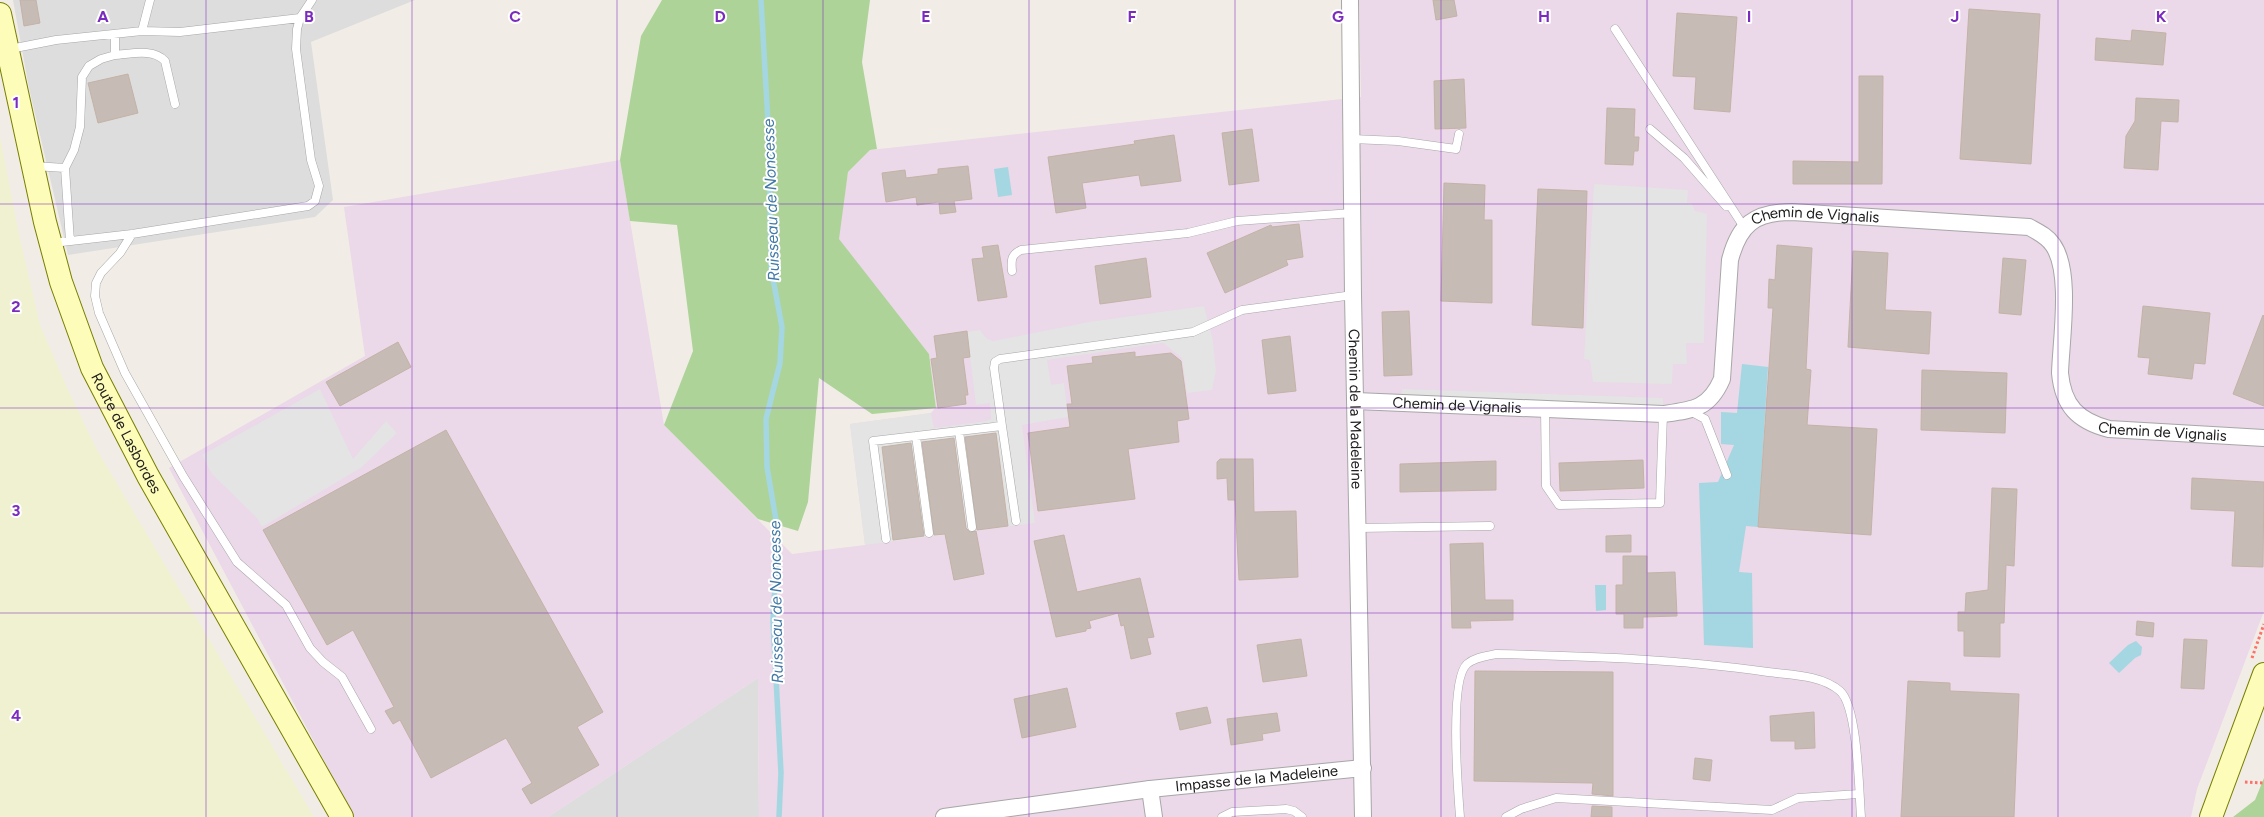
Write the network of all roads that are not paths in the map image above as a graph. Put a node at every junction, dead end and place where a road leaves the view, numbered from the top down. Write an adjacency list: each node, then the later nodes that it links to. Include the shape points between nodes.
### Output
1 (150, 0): 6 (lane)
2 (312, 0): 4 (lane)
3 (1350, 0): 14 (street, Chemin de la Madeleine)
4 (300, 18): 6 (lane, via 180,32); 19 (lane, via 296,49 311,160 319,186 314,201 308,206)
5 (1615, 29): 18 (lane)
6 (142, 30): 8 (lane)
7 (2, 31): 8 (lane, via 56,40); 10 (street, Route de Lasbordes)
8 (115, 34): 9 (lane)
9 (115, 55): 11 (lane, via 144,53 161,57 165,61); 16 (lane, via 101,58 89,66 82,77 80,126)
10 (7, 80): 15 (street, Route de Lasbordes)
11 (175, 104)
12 (1650, 129): 18 (lane, via 1684,158)
13 (1459, 134): 14 (lane, via 1456,149)
14 (1352, 138): 17 (street, Chemin de la Madeleine)
15 (32, 166): 16 (lane); 20 (street, Route de Lasbordes)
16 (65, 168): 20 (lane)
17 (1353, 213): 21 (lane, via 1237,221 1188,233 1021,250 1011,258); 22 (street, Chemin de la Madeleine)
18 (1744, 227): 25 (street, Chemin de Vignalis, via 1730,260 1722,379 1716,392 1704,404); 30 (street, Chemin de Vignalis, via 1754,219 1787,212 2029,228 2053,244 2060,260 2064,277 2061,389 2068,405 2079,416 2109,429)
19 (132, 234): 20 (lane); 39 (lane, via 101,273 95,296 125,373 183,476 238,562 286,604 310,648 342,676)
20 (61, 243): 45 (street, Route de Lasbordes, via 77,330 112,409)
21 (1012, 271)
22 (1353, 295): 23 (street, Chemin de la Madeleine); 27 (lane, via 1242,310 1193,332 1000,359 994,368)
23 (1356, 401): 24 (street, Chemin de Vignalis); 35 (street, Chemin de la Madeleine)
24 (1546, 408): 26 (street, Chemin de Vignalis); 26 (lane, via 1546,486 1559,505 1660,503)
25 (1690, 411): 26 (street, Chemin de Vignalis); 31 (lane, via 1705,419)
26 (1663, 414)
27 (1002, 426): 28 (lane); 32 (lane)
28 (959, 431): 29 (lane); 34 (lane)
29 (916, 436): 36 (lane); 37 (lane, via 873,441)
30 (2264, 438)
31 (1727, 475)
32 (1016, 521)
33 (1490, 526): 35 (lane)
34 (972, 527)
35 (1358, 528): 40 (street, Chemin de la Madeleine)
36 (929, 533)
37 (886, 539)
38 (2264, 674): 54 (street)
39 (371, 729)
40 (1363, 768): 41 (street, Impasse de la Madeleine); 50 (street, Chemin de la Madeleine)
41 (1150, 789): 43 (street, Impasse de la Madeleine); 47 (street)
42 (1859, 794): 44 (lane, via 1798,798); 51 (lane, via 1850,711 1841,692 1822,681 1743,668 1644,658 1496,654 1467,664 1457,691); 53 (lane)
43 (1052, 810): 46 (street, Impasse de la Madeleine)
44 (1774, 814): 52 (lane, via 1556,798)
45 (342, 817)
46 (944, 817)
47 (1154, 817)
48 (1222, 817): 49 (lane, via 1232,812 1286,809)
49 (1302, 817)
50 (1364, 817)
51 (1460, 817)
52 (1506, 817)
53 (1861, 817)
54 (2211, 817)

